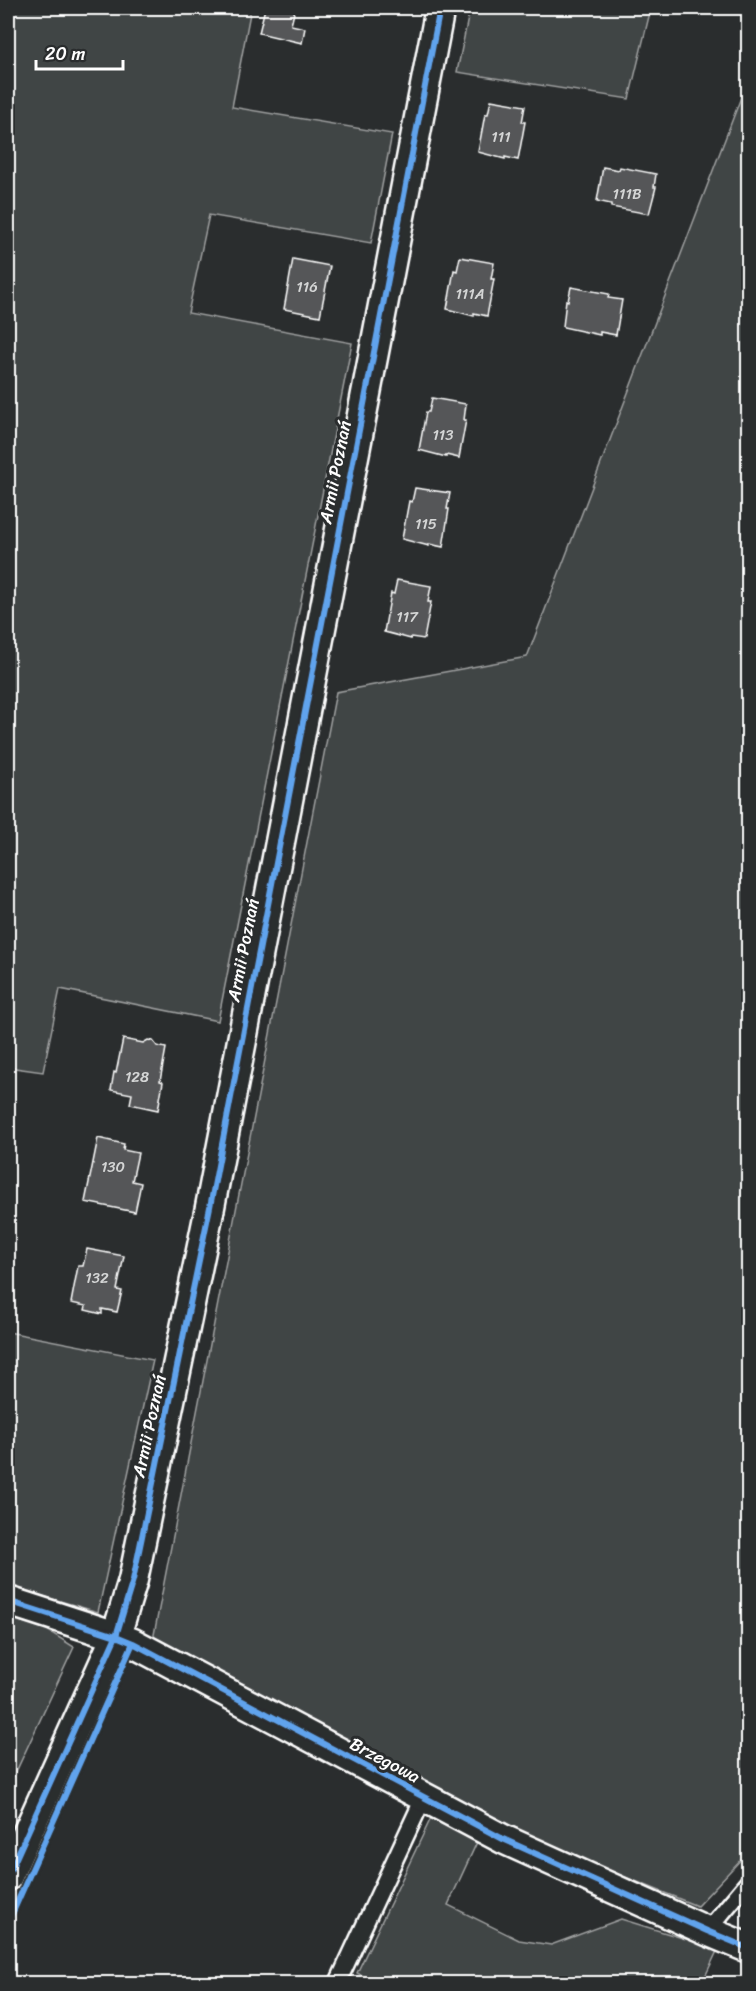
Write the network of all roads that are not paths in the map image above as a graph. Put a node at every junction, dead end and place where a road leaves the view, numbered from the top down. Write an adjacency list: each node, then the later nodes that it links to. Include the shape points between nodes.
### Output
1 (440, 8): 3 (street, Armii Poznań, via 210,1207 133,1580)
2 (8, 1601): 3 (street, Brzegowa)
3 (116, 1635): 4 (street, Brzegowa); 5 (street, Armii Poznań)
4 (424, 1797): 7 (street, Brzegowa, via 503,1839); 9 (lane)
5 (8, 1876)
6 (748, 1882): 7 (lane)
7 (707, 1931): 8 (street, Brzegowa)
8 (748, 1948)
9 (337, 1983)

